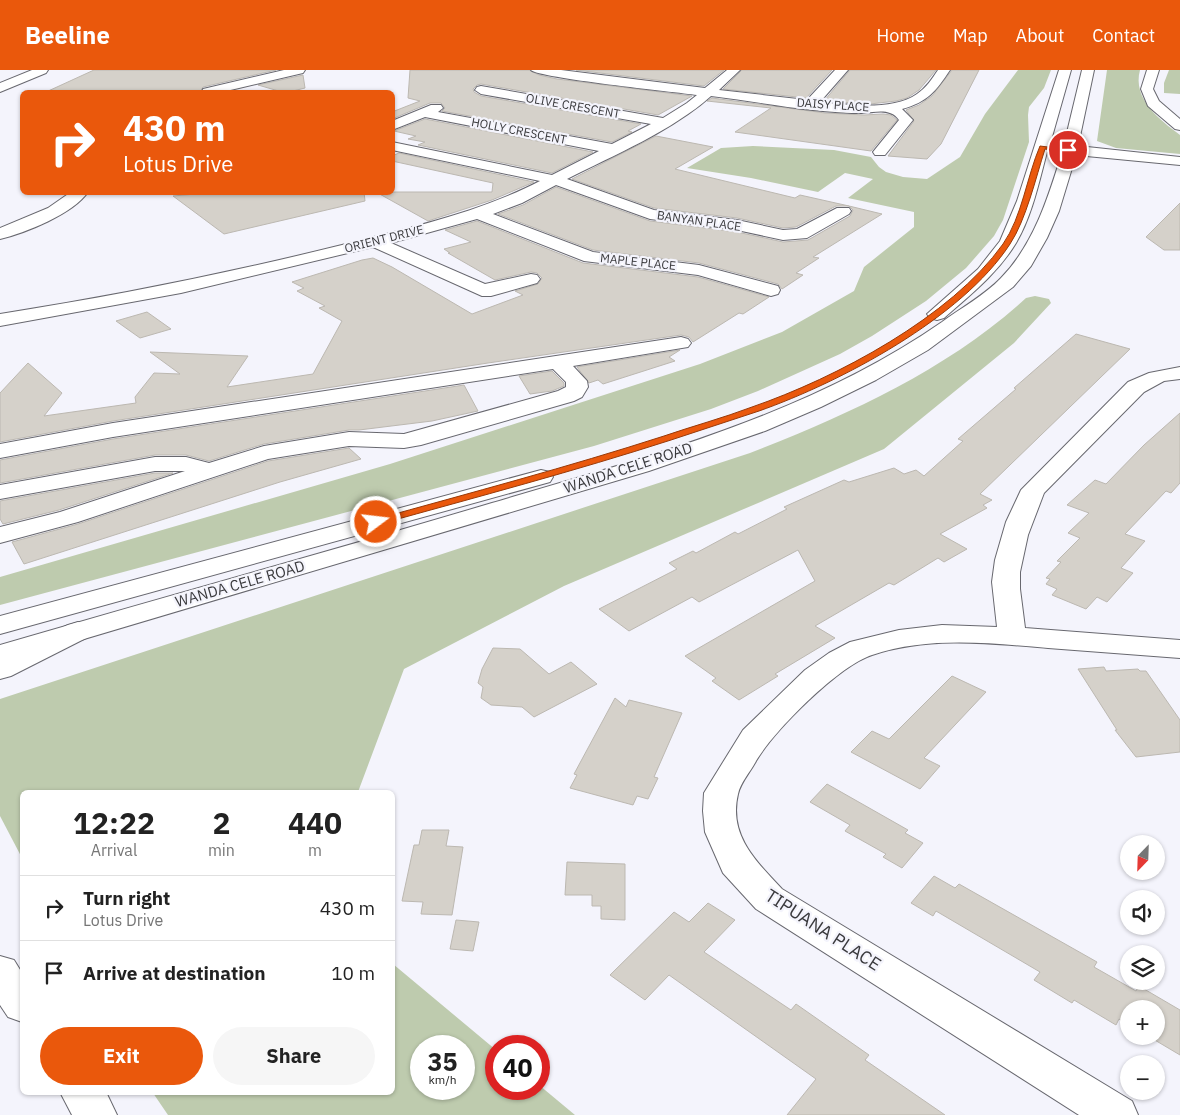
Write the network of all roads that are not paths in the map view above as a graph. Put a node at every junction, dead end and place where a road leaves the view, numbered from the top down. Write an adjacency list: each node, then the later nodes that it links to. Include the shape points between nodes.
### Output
1 (42, 70): 11 (street)
2 (299, 70): 12 (street)
3 (538, 70): 13 (street, OLIVE CRESCENT)
4 (734, 70): 13 (street, ORIENT DRIVE)
5 (842, 70): 14 (street)
6 (944, 70): 15 (street, DAISY PLACE, via 918,99)
7 (1065, 70): 20 (street, WANDA CELE ROAD)
8 (1088, 70): 22 (street, WANDA CELE ROAD)
9 (1153, 70): 18 (street, via 1147,89 1153,102)
10 (506, 80): 16 (street, OLIVE CRESCENT, via 477,92)
11 (0, 88)
12 (216, 90)
13 (707, 92): 14 (street, DAISY PLACE); 16 (street, ORIENT DRIVE, via 692,106)
14 (811, 104): 15 (street, DAISY PLACE)
15 (889, 107): 23 (street, via 901,113 906,120)
16 (664, 122): 21 (street, ORIENT DRIVE)
17 (395, 125): 21 (street, HOLLY CRESCENT, via 430,111)
18 (1180, 126)
19 (395, 147): 25 (street)
20 (1042, 147): 22 (street); 42 (street, WANDA CELE ROAD, via 1008,242 984,273 936,315 832,376 757,409 592,462)
21 (614, 149): 25 (street, ORIENT DRIVE)
22 (1068, 150): 24 (street); 43 (street, WANDA CELE ROAD, via 1056,200 1031,252 1007,283 942,333 867,376 792,411 698,446 468,518)
23 (880, 152)
24 (1180, 161)
25 (555, 180): 27 (street, BANYAN PLACE, via 650,214 737,225 782,235 801,234); 28 (street, ORIENT DRIVE, via 516,200)
26 (78, 195): 29 (street, via 56,209)
27 (842, 211)
28 (478, 214): 30 (street, ORIENT DRIVE); 32 (street, MAPLE PLACE, via 590,257 699,270)
29 (0, 234)
30 (369, 243): 31 (street, via 482,290); 33 (street); 34 (street, ORIENT DRIVE, via 222,279)
31 (531, 279)
32 (772, 290)
33 (467, 294)
34 (0, 320)
35 (681, 342): 36 (street)
36 (558, 362): 38 (street, via 113,430); 39 (street, via 576,381 574,392 566,396 421,438 404,441 349,440 301,446 264,453)
37 (1180, 373): 44 (street, via 1152,378 1136,387 1033,490 1024,507 1008,563 1006,581)
38 (0, 451)
39 (209, 470): 40 (street, via 186,464 155,464); 41 (street, via 69,517)
40 (0, 492)
41 (0, 535)
42 (0, 625)
43 (78, 631): 46 (street, WANDA CELE ROAD); 47 (street)
44 (1012, 636): 45 (street, TIPUANA PLACE); 52 (street, TIPUANA PLACE, via 942,634 899,638 860,649 840,660 816,677 754,738 721,793 722,832 736,863 769,899)
45 (1180, 649)
46 (0, 654)
47 (0, 669)
48 (0, 972): 49 (street)
49 (20, 1002)
50 (83, 1095): 51 (street)
51 (96, 1115)
52 (1117, 1115)

